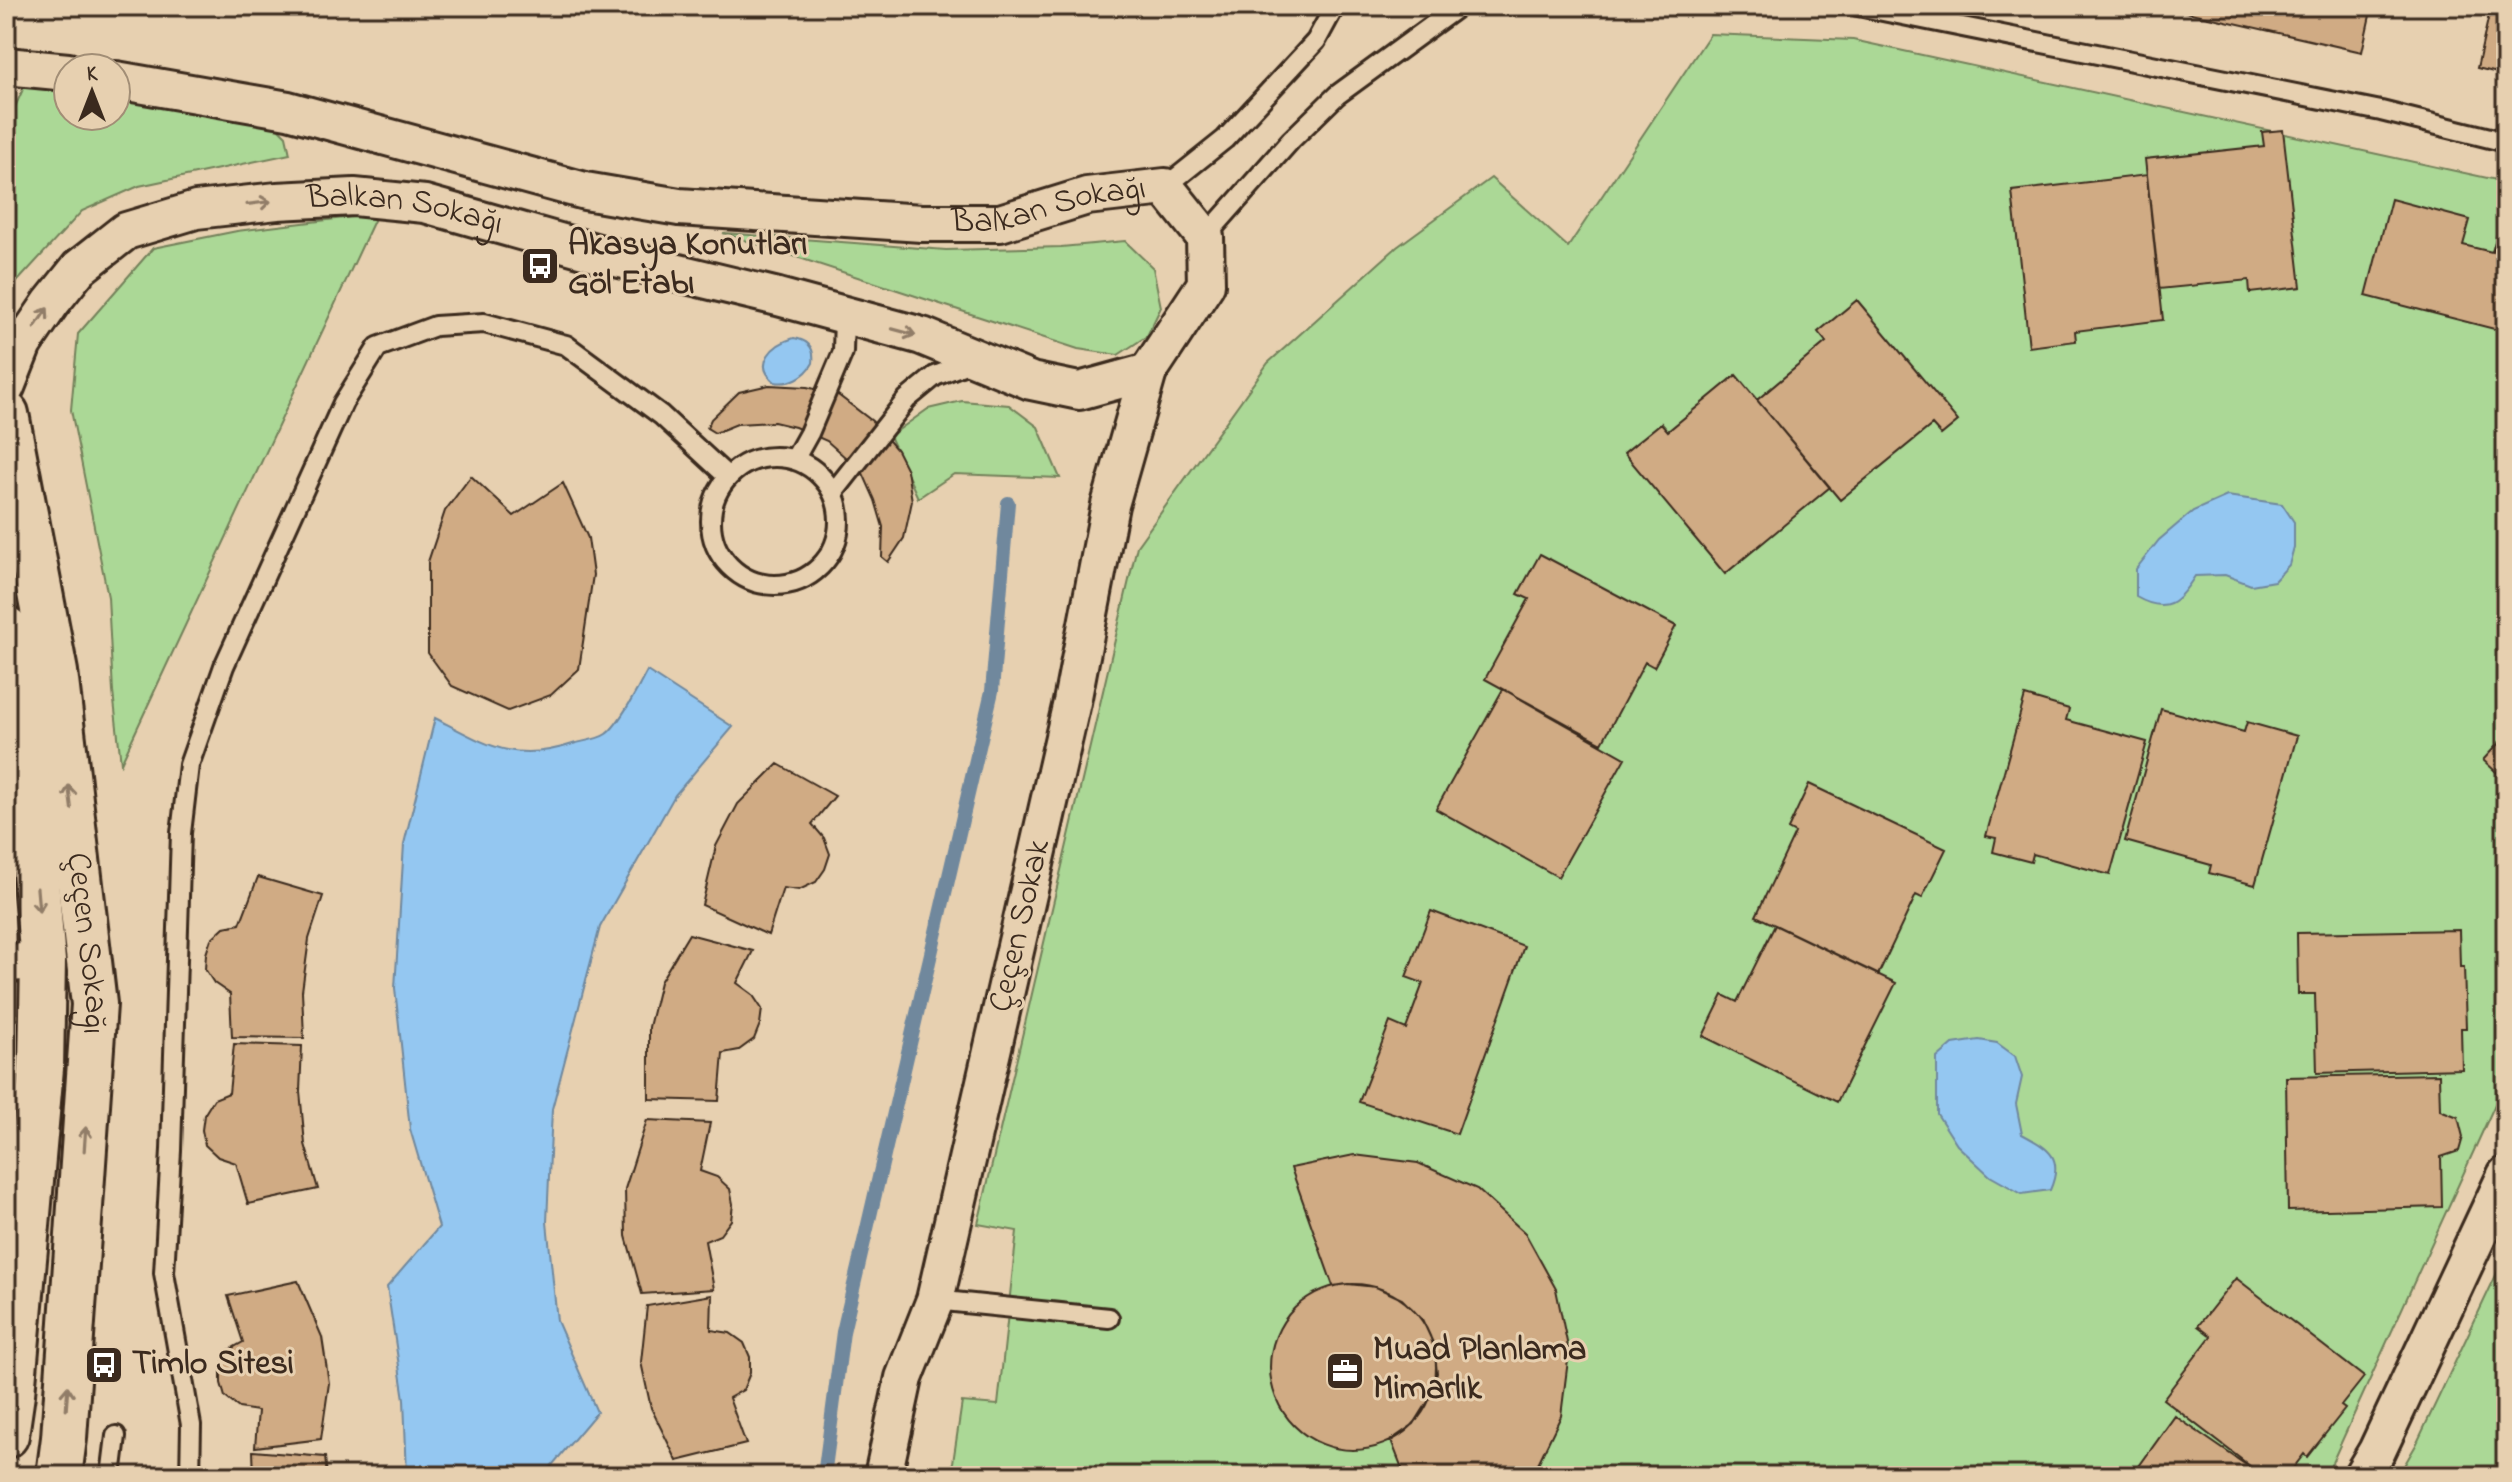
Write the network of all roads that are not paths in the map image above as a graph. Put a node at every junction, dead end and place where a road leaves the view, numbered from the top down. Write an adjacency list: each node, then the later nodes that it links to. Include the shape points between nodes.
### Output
1 (1335, 6): 8 (lane, via 1316,41 1225,139)
2 (1459, 6): 9 (lane, via 1337,95)
3 (1858, 6): 7 (lane, via 2381,111)
4 (6, 66): 5 (street)
5 (52, 70)
6 (132, 83): 8 (street, Balkan Sokağı, via 288,110 585,191 679,207 1000,223 1087,196)
7 (2506, 142)
8 (1165, 187): 9 (street, Balkan Sokağı)
9 (1205, 237): 12 (street, Çeçen Sokak, via 1206,284)
10 (844, 315): 11 (street, Balkan Sokağı, one-way to 11, via 922,336); 13 (street, Balkan Sokağı, one-way to 10, via 23,344 51,303 79,268 126,231 196,210 277,201 354,197 425,204); 15 (lane, via 843,352)
11 (977, 359): 12 (street, Balkan Sokağı, via 1031,381 1079,391); 17 (lane, via 935,376 907,399)
12 (1148, 372): 21 (street, Çeçen Sokak, via 1110,505 1072,702)
13 (6, 387)
14 (6, 414): 25 (main road, Çeçen Sokağı, one-way to 14, via 94,1004 55,672)
15 (794, 460): 16 (lane, via 758,459); 17 (lane, via 823,478)
16 (728, 477): 17 (lane, via 710,516 712,537 721,556 754,583 797,582 831,555 839,513); 27 (lane, via 661,415 566,345 484,323 435,326 378,347 343,403 224,666 189,765 181,833 164,1273 191,1425)
17 (833, 493)
18 (6, 629): 19 (main road, Çeçen Sokağı, one-way to 19, via 17,665)
19 (25, 962): 23 (main road, Çeçen Sokağı, via 41,1068)
20 (2506, 1175): 29 (street)
21 (935, 1300): 22 (lane); 28 (street, Çeçen Sokak, via 904,1378)
22 (1109, 1318)
23 (6, 1435)
24 (116, 1436): 26 (lane)
25 (59, 1476)
26 (111, 1476)
27 (190, 1476)
28 (883, 1476)
29 (2362, 1476)

